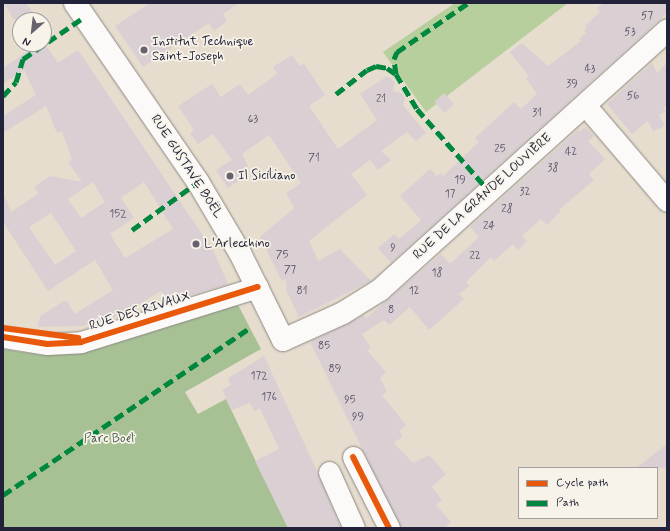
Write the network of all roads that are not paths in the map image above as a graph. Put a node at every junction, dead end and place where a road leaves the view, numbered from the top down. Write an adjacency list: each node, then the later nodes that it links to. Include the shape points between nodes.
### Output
1 (75, 3): 5 (main road, RUE GUSTAVE BOËL, via 198,182)
2 (667, 31): 3 (main road, RUE DE LA GRANDE LOUVIÈRE)
3 (585, 105): 4 (street); 7 (main road, RUE DE LA GRANDE LOUVIÈRE, via 380,290 343,313)
4 (667, 201)
5 (258, 287): 6 (street, RUE DES RIVAUX, via 81,342 47,344); 7 (main road, RUE GUSTAVE BOËL)
6 (3, 337)
7 (283, 340)
8 (353, 457): 11 (street)
9 (328, 472): 10 (street)
10 (354, 528)
11 (389, 528)

